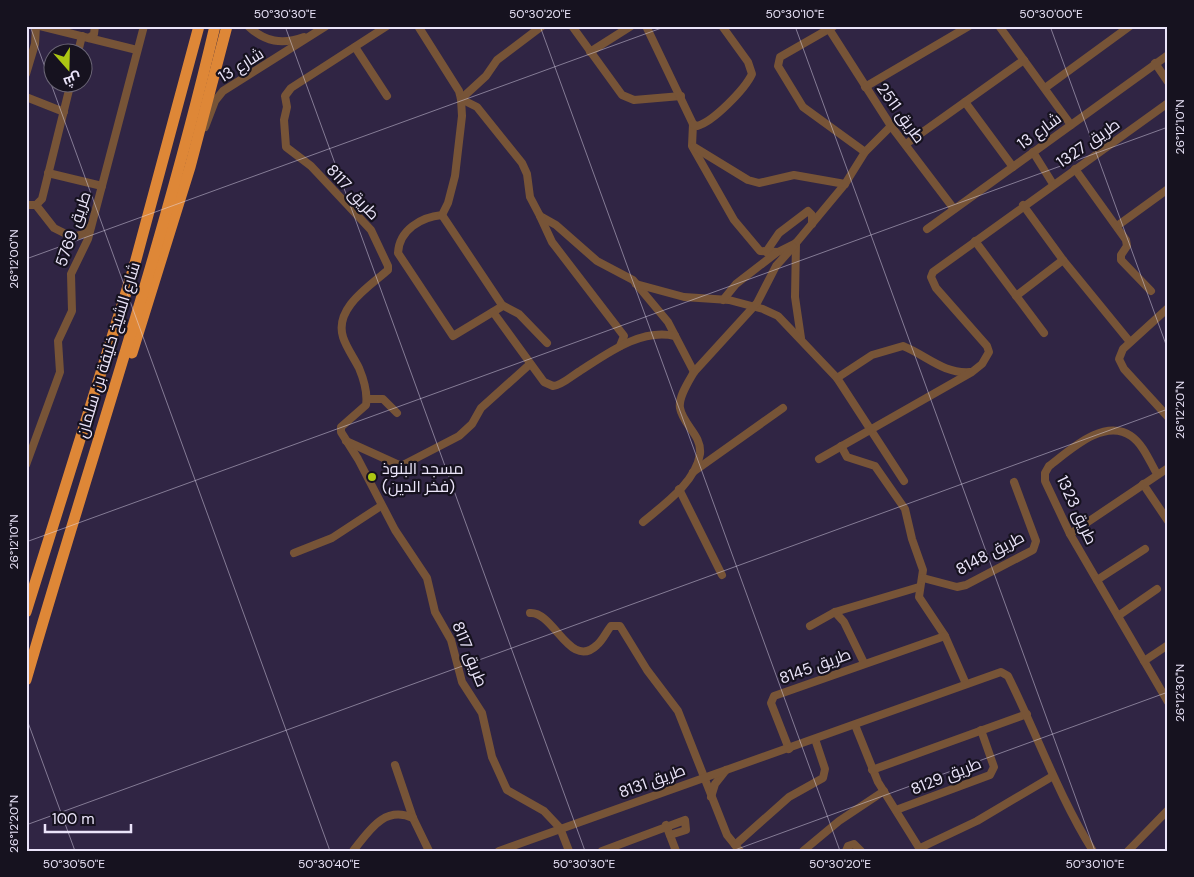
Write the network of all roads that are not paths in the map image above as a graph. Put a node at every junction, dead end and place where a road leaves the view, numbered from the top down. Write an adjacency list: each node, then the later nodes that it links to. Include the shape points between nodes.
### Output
1 (36, 26): 31 (street, via 35,44)
2 (40, 26): 23 (street)
3 (95, 26): 23 (street, via 94,34)
4 (144, 26): 26 (street, طريق 5769)
5 (199, 26): 121 (highway, شارع الشيخ خليفة بن سلمان, via 134,267)
6 (215, 26): 100 (highway, شارع الشيخ خليفة بن سلمان, via 192,122)
7 (227, 26): 50 (highway)
8 (248, 26): 22 (street, شارع 13, via 258,36 271,41 284,42)
9 (326, 26): 22 (street, شارع 13)
10 (387, 26): 25 (street)
11 (418, 26): 39 (street)
12 (542, 26): 39 (street, via 497,60 486,76)
13 (572, 26): 27 (street)
14 (631, 26): 27 (street)
15 (646, 26): 37 (street)
16 (722, 26): 43 (street, via 748,62 752,74 736,96 706,122 697,126)
17 (968, 26): 33 (street)
18 (1010, 26): 21 (street)
19 (1130, 26): 34 (street)
20 (832, 28): 33 (street, طريق 2511); 48 (street, طريق 2511, via 780,57 778,66 803,107)
21 (1001, 29): 29 (street)
22 (318, 32): 50 (street, شارع 13, via 223,91 215,101)
23 (85, 37): 24 (street); 26 (street)
24 (83, 42)
25 (355, 47): 36 (street); 74 (street, طريق 8117, via 291,88 285,96 286,147 311,166 371,230)
26 (138, 50): 56 (street, طريق 5769)
27 (590, 52): 37 (street, via 617,90 628,98)
28 (1168, 55): 30 (street, شارع 13)
29 (1024, 60): 34 (street); 40 (street)
30 (1155, 63): 32 (street); 44 (street, شارع 13)
31 (26, 74)
32 (1168, 82)
33 (865, 87): 45 (street, طريق 2511)
34 (1045, 88): 44 (street)
35 (69, 92): 42 (street)
36 (387, 96)
37 (681, 96): 43 (street)
38 (26, 97): 42 (street)
39 (461, 99): 62 (street, via 455,176); 63 (street, via 477,108 522,163 530,197)
40 (965, 102): 46 (street); 51 (street)
41 (1168, 103): 52 (street, طريق 1327)
42 (64, 112): 53 (street)
43 (693, 124): 47 (street)
44 (1071, 125): 49 (street, شارع 13)
45 (891, 126): 46 (street, طريق 2511); 48 (street)
46 (906, 144): 61 (street, طريق 2511)
47 (692, 146): 54 (street, via 748,180 759,183 794,175); 70 (street, via 734,220 760,251)
48 (865, 152): 54 (street)
49 (1033, 152): 51 (street, شارع 13); 55 (street)
50 (190, 167): 100 (highway, via 129,362)
51 (1013, 167): 61 (street, شارع 13)
52 (1075, 169): 55 (street, طريق 1327); 66 (street)
53 (48, 173): 56 (street); 59 (street, via 42,199)
54 (845, 184): 64 (street)
55 (1053, 184): 60 (street, طريق 1327)
56 (102, 186): 65 (street, طريق 5769)
57 (1168, 189): 66 (street)
58 (26, 205): 59 (street)
59 (36, 205): 65 (street, via 54,228 72,237 83,234)
60 (1023, 206): 68 (street, طريق 1327); 73 (street)
61 (954, 209): 67 (street, شارع 13)
62 (442, 215): 72 (street, via 428,216 414,224 398,244); 79 (street)
63 (540, 216): 75 (street, via 556,225 597,261); 88 (street, via 552,242 624,336)
64 (812, 224): 69 (street); 70 (street, via 812,215 808,211 779,233)
65 (91, 226): 102 (street, طريق 5769, via 71,274 72,311 58,341 60,372)
66 (1116, 226): 76 (street, via 1127,243 1121,260)
67 (927, 229)
68 (975, 241): 77 (street); 91 (street, طريق 1327, via 933,272 931,277 936,288 987,346 987,358)
69 (796, 244): 71 (street); 80 (street, via 776,266); 85 (street, via 795,297)
70 (766, 252): 71 (street)
71 (778, 252): 78 (street, via 736,284)
72 (398, 253): 74 (street); 82 (street, via 453,336)
73 (1063, 260): 77 (street); 86 (street)
74 (386, 263): 93 (street, via 388,270 358,295 341,326 343,337 365,381)
75 (636, 284): 78 (street, via 684,297); 84 (street, via 668,322)
76 (1151, 291)
77 (1016, 296): 83 (street)
78 (723, 300): 80 (street)
79 (502, 305): 82 (street); 87 (street, via 519,314)
80 (753, 308): 85 (street, via 778,316); 90 (street)
81 (1168, 308): 86 (street)
82 (493, 312): 89 (street)
83 (1044, 333)
84 (675, 336): 88 (street, via 651,334); 90 (street)
85 (801, 339): 92 (street)
86 (1130, 342): 96 (street, via 1120,354 1120,365)
87 (547, 343)
88 (620, 346): 89 (street, via 558,385 544,382)
89 (530, 364): 98 (street, via 481,408 472,424 459,436 403,465)
90 (694, 372): 104 (street, via 680,402 699,446 700,454)
91 (972, 372): 92 (street, via 948,370 903,346 872,355); 97 (street)
92 (838, 378): 97 (street)
93 (367, 399): 95 (street, via 383,400); 98 (street, via 366,405 341,427)
94 (783, 408): 104 (street)
95 (396, 412)
96 (1168, 417)
97 (871, 428): 99 (street); 106 (street)
98 (346, 441): 110 (street, طريق 8117)
99 (841, 446): 101 (street); 117 (street, via 847,457 875,466 905,509)
100 (93, 458): 130 (highway, شارع الشيخ خليفة بن سلمان)
101 (819, 460)
102 (26, 465)
103 (1168, 468): 105 (street)
104 (691, 473): 109 (street)
105 (1157, 474): 108 (street); 113 (street, طريق 1323, via 1132,436 1112,430 1092,436 1045,473 1045,481)
106 (904, 481)
107 (1014, 482): 117 (street, طريق 8148, via 1036,541 1033,550 966,585 957,587)
108 (1143, 484): 111 (street); 113 (street)
109 (679, 489): 112 (street); 116 (street)
110 (381, 506): 115 (street, via 332,538); 149 (street, طريق 8117, via 404,545 422,566 435,612 452,640 462,682 482,712 492,757 507,790 544,811)
111 (1168, 521)
112 (643, 522)
113 (1070, 534): 118 (street, طريق 1323)
114 (1145, 549): 118 (street)
115 (294, 553)
116 (722, 575)
117 (923, 578): 119 (street)
118 (1097, 580): 124 (street, طريق 1323)
119 (919, 587): 122 (street); 126 (street, via 921,601)
120 (1157, 589): 124 (street)
121 (26, 612)
122 (835, 612): 125 (street); 129 (street, طريق 8145, via 844,622)
123 (530, 613): 142 (street, via 540,615 573,648 582,652 597,646 611,626 620,626 678,711)
124 (1118, 616): 128 (street, طريق 1323)
125 (810, 626)
126 (946, 636): 129 (street, طريق 8145); 131 (street)
127 (1168, 646): 128 (street)
128 (1144, 661): 132 (street, طريق 1323)
129 (864, 663): 137 (street, طريق 8145, via 772,698 771,703)
130 (26, 680)
131 (966, 684): 133 (street, طريق 8131, via 1001,672 1006,674); 134 (street, طريق 8131)
132 (1168, 702)
133 (1027, 714): 135 (street, طريق 8129); 141 (street)
134 (855, 725): 136 (street, طريق 8131); 140 (street, طريق 8129)
135 (981, 730): 140 (street, طريق 8129); 145 (street, طريق 8129, via 994,767 990,775)
136 (815, 740): 137 (street, طريق 8131); 152 (street, via 825,769 823,778 789,796)
137 (789, 749): 139 (street, طريق 8131)
138 (395, 765): 147 (street)
139 (728, 769): 142 (street, طريق 8131); 144 (street, via 715,784)
140 (872, 770): 143 (street, طريق 8129)
141 (1053, 776): 153 (street, via 977,821); 163 (street)
142 (703, 777): 144 (street); 149 (street, طريق 8131)
143 (884, 791): 145 (street, طريق 8129); 160 (street, via 846,816)
144 (711, 797): 152 (street, via 727,835)
145 (896, 810): 153 (street, طريق 8129)
146 (1168, 810): 164 (street)
147 (413, 818): 154 (street, via 396,814 380,819); 155 (street)
148 (666, 825): 150 (street); 150 (street, via 682,819 685,821 686,830); 151 (street)
149 (560, 828): 156 (street, طريق 8131); 157 (street, طريق 8117)
150 (670, 835): 159 (street)
151 (621, 847): 158 (street)
152 (737, 848)
153 (921, 849)
154 (353, 851)
155 (429, 851)
156 (499, 851)
157 (569, 851)
158 (602, 851)
159 (676, 851)
160 (803, 851)
161 (846, 851): 162 (street, via 854,844)
162 (861, 851)
163 (1093, 851)
164 (1128, 851)

